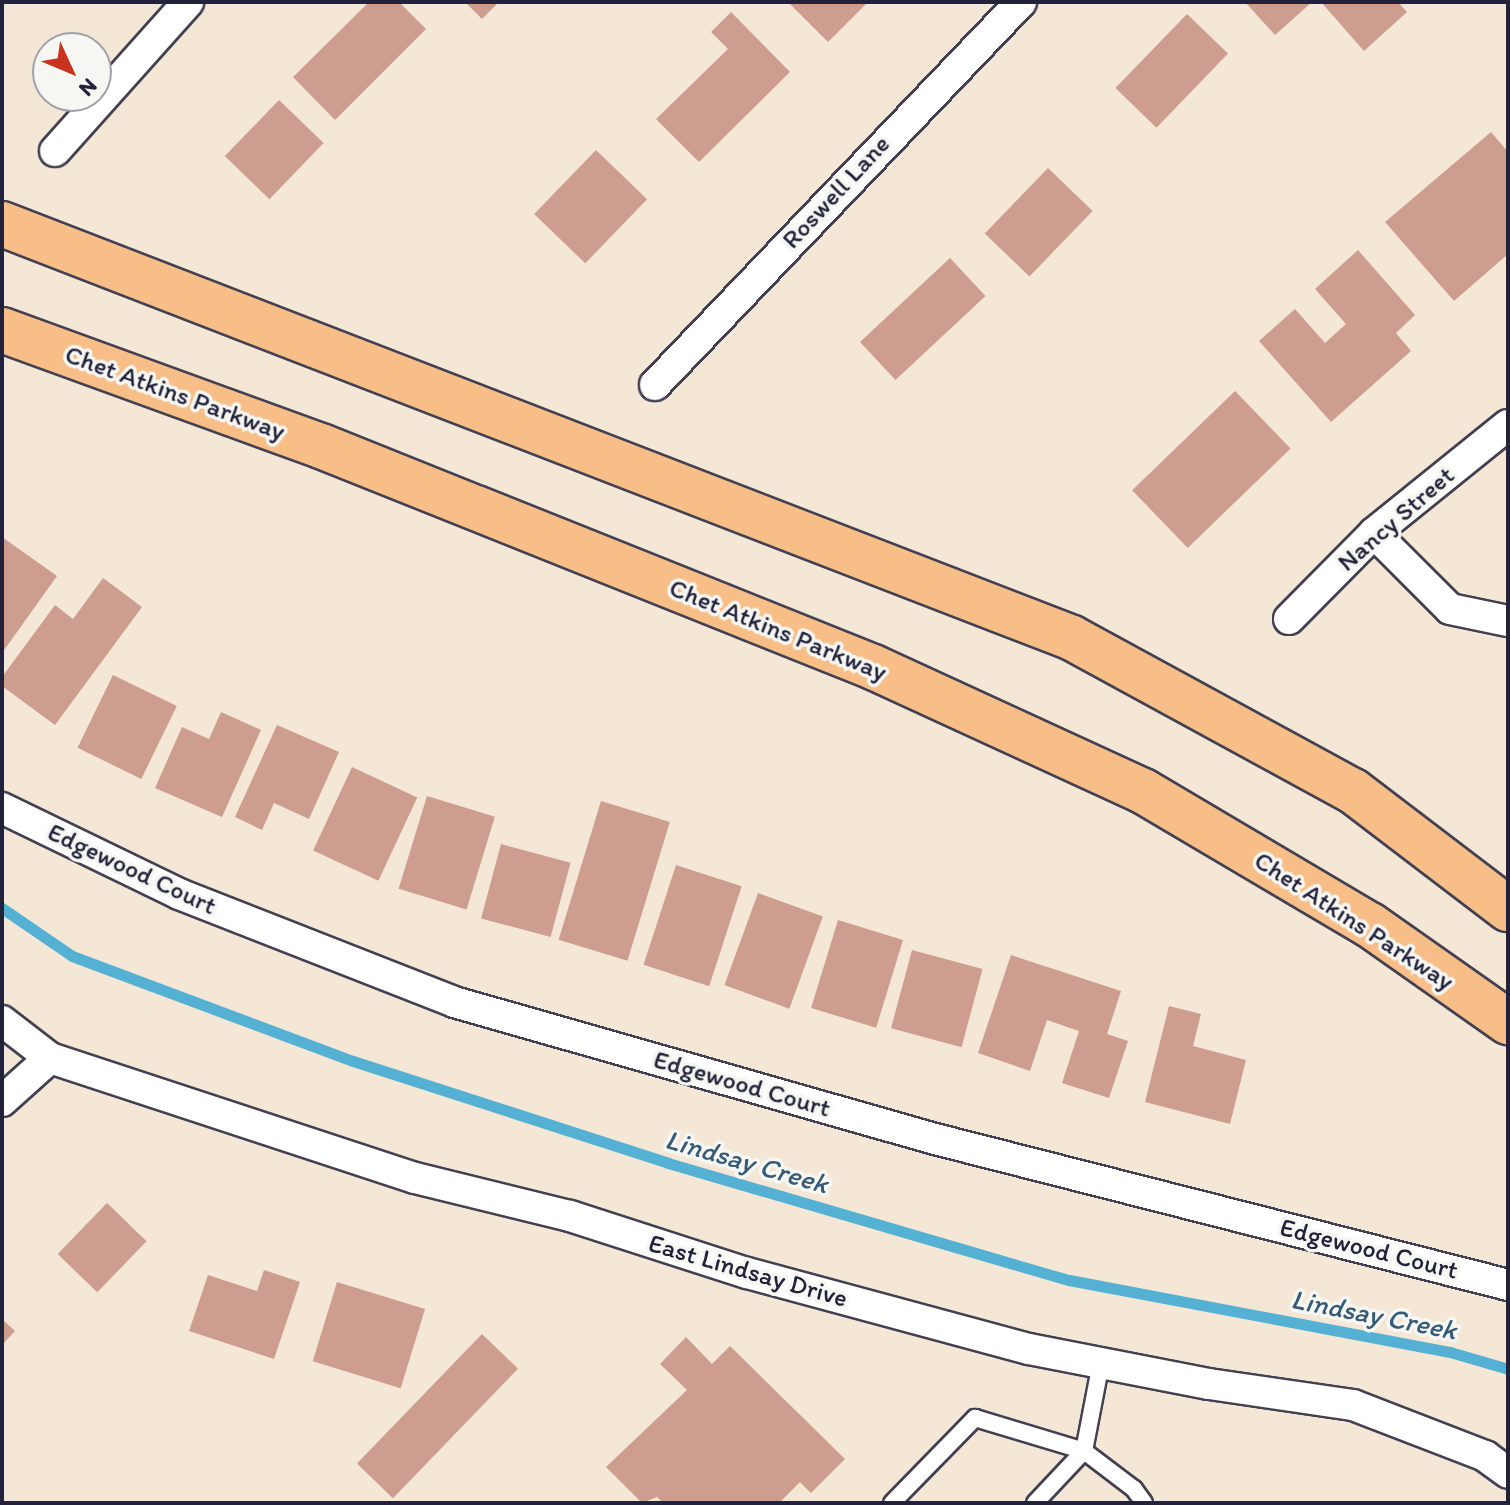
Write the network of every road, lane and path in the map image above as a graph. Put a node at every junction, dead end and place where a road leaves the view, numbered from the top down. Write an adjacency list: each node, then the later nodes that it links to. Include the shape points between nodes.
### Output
1 (188, 2): 3 (street)
2 (1021, 2): 6 (street, Roswell Lane)
3 (55, 151)
4 (2, 224): 12 (highway, via 1072,638 1353,791)
5 (2, 330): 14 (highway, Chet Atkins Parkway, via 321,446 873,667 1143,791 1370,925)
6 (655, 385)
7 (1508, 425): 8 (street, Nancy Street)
8 (1374, 533): 9 (street, Nancy Street); 10 (street, via 1450,609)
9 (1289, 619)
10 (1508, 621)
11 (2, 808): 17 (street, Edgewood Court, via 179,894 454,1002 935,1139)
12 (1508, 909)
13 (2, 1021): 15 (street, East Lindsay Drive)
14 (1508, 1022)
15 (50, 1058): 16 (street); 18 (street, East Lindsay Drive, via 415,1178 570,1216 762,1277 1029,1349)
16 (2, 1101)
17 (1508, 1285)
18 (1101, 1363): 19 (lane); 20 (street, East Lindsay Drive, via 1353,1405 1485,1456)
19 (1084, 1451): 21 (lane, via 975,1418); 22 (lane); 23 (lane, via 1134,1489)
20 (1508, 1473)
21 (892, 1503)
22 (1035, 1503)
23 (1144, 1503)

